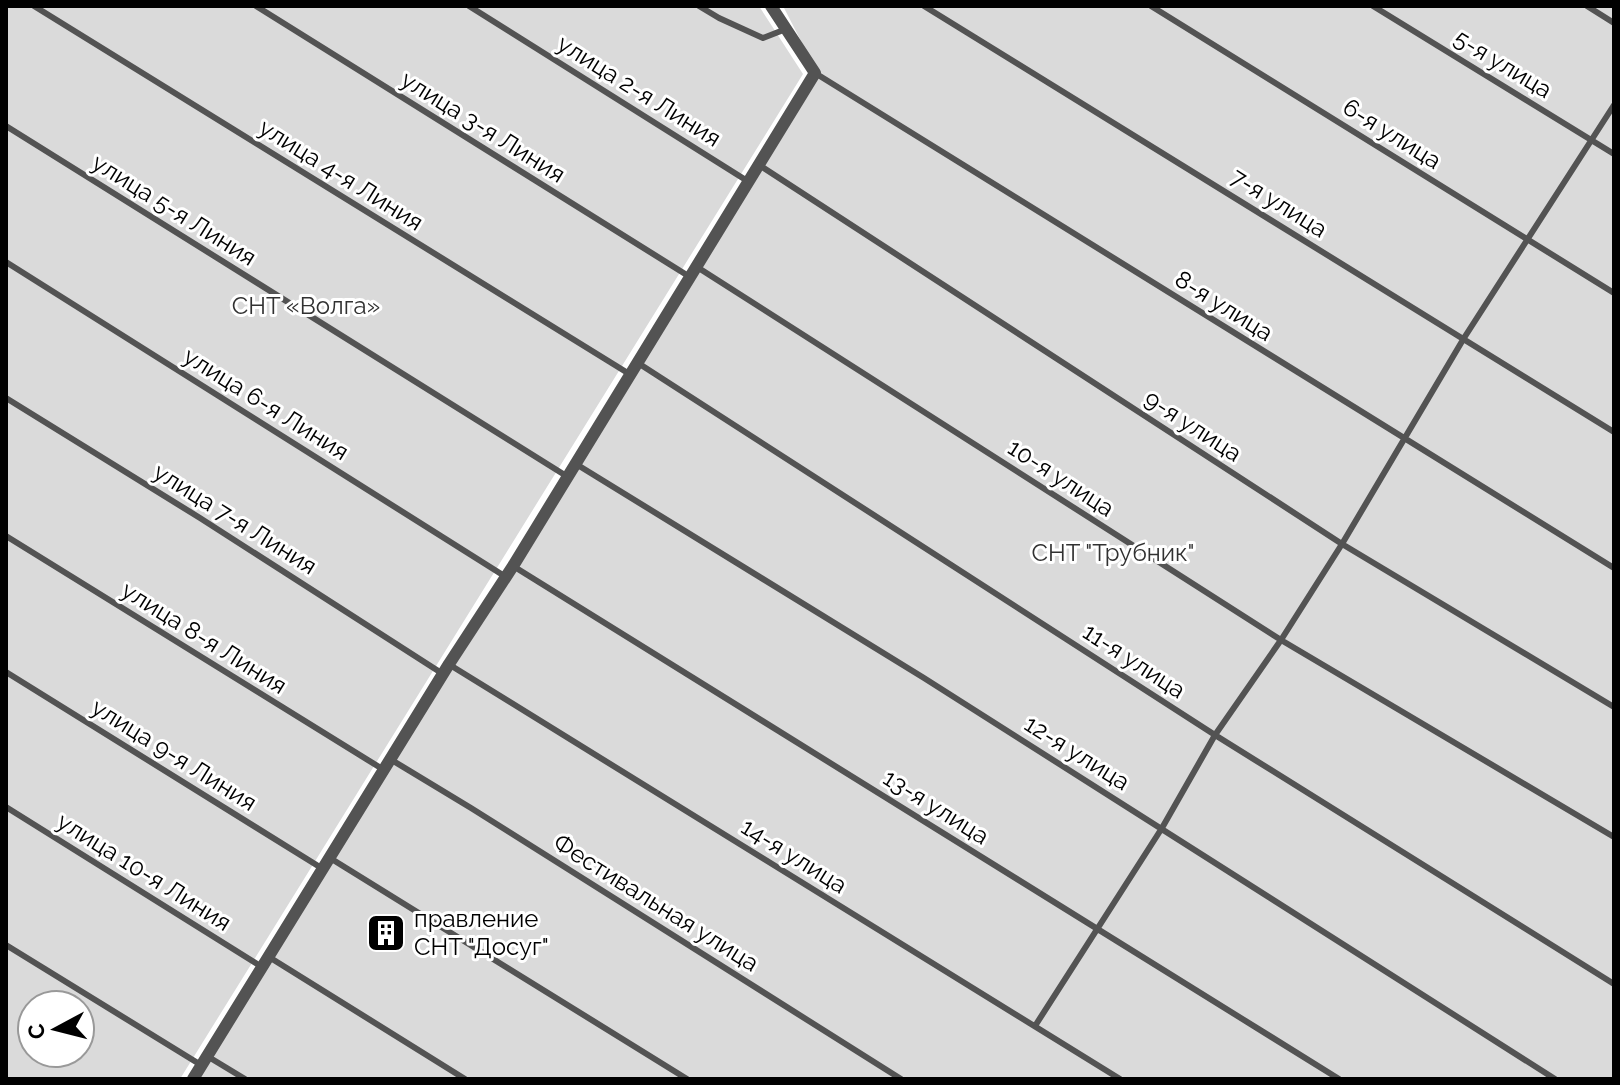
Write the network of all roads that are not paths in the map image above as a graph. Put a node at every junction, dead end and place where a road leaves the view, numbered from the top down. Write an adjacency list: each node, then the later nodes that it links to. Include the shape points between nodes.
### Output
1 (34, 6): 25 (lane, улица 4-я Линия)
2 (256, 6): 21 (lane, улица 3-я Линия)
3 (469, 6): 18 (lane, улица 2-я Линия)
4 (699, 6): 11 (lane, via 763,38)
5 (771, 6): 11 (street)
6 (924, 6): 23 (lane, 7-я улица)
7 (1151, 6): 19 (lane, 6-я улица)
8 (1373, 6): 15 (lane, 5-я улица)
9 (1587, 6): 10 (lane)
10 (1614, 23)
11 (786, 29): 12 (street)
12 (815, 73): 17 (street); 28 (lane, 8-я улица)
13 (1614, 105): 15 (lane)
14 (6, 126): 30 (lane, улица 5-я Линия)
15 (1591, 140): 16 (lane, 5-я улица); 19 (lane)
16 (1614, 154)
17 (759, 164): 18 (street); 32 (lane, 9-я улица)
18 (749, 182): 21 (street)
19 (1527, 239): 22 (lane, 6-я улица); 23 (lane)
20 (6, 262): 34 (lane, улица 6-я Линия)
21 (693, 272): 24 (street); 35 (lane, 10-я улица)
22 (1614, 293)
23 (1464, 338): 27 (lane, 7-я улица); 28 (lane)
24 (638, 363): 25 (street); 39 (lane, 11-я улица)
25 (631, 375): 29 (street)
26 (6, 398): 36 (lane, улица 7-я Линия)
27 (1614, 432)
28 (1404, 439): 32 (lane); 33 (lane, 8-я улица)
29 (576, 464): 30 (street); 42 (lane, 12-я улица)
30 (568, 477): 34 (street)
31 (6, 536): 40 (lane, улица 8-я Линия)
32 (1342, 544): 35 (lane); 38 (lane, 9-я улица)
33 (1614, 568)
34 (510, 572): 36 (street); 45 (lane, 13-я улица)
35 (1281, 640): 39 (lane); 43 (lane, 10-я улица)
36 (446, 669): 40 (street); 49 (lane, 14-я улица)
37 (6, 672): 44 (lane, улица 9-я Линия)
38 (1614, 707)
39 (1215, 735): 42 (lane); 48 (lane, 11-я улица)
40 (387, 765): 44 (street); 55 (lane, Фестивальная улица, via 471,808)
41 (6, 807): 47 (lane, улица 10-я Линия)
42 (1162, 828): 45 (lane); 58 (lane, 12-я улица)
43 (1614, 837)
44 (326, 864): 47 (street); 54 (lane, улица 9-я Линия)
45 (1097, 928): 49 (lane); 57 (lane, 13-я улица)
46 (6, 945): 50 (lane)
47 (266, 962): 50 (street); 53 (lane, улица 10-я Линия)
48 (1614, 984)
49 (1035, 1026): 56 (lane, 14-я улица)
50 (204, 1061): 51 (street); 52 (lane)
51 (193, 1079)
52 (245, 1079)
53 (465, 1079)
54 (687, 1079)
55 (901, 1079)
56 (1120, 1079)
57 (1339, 1079)
58 (1555, 1079)

